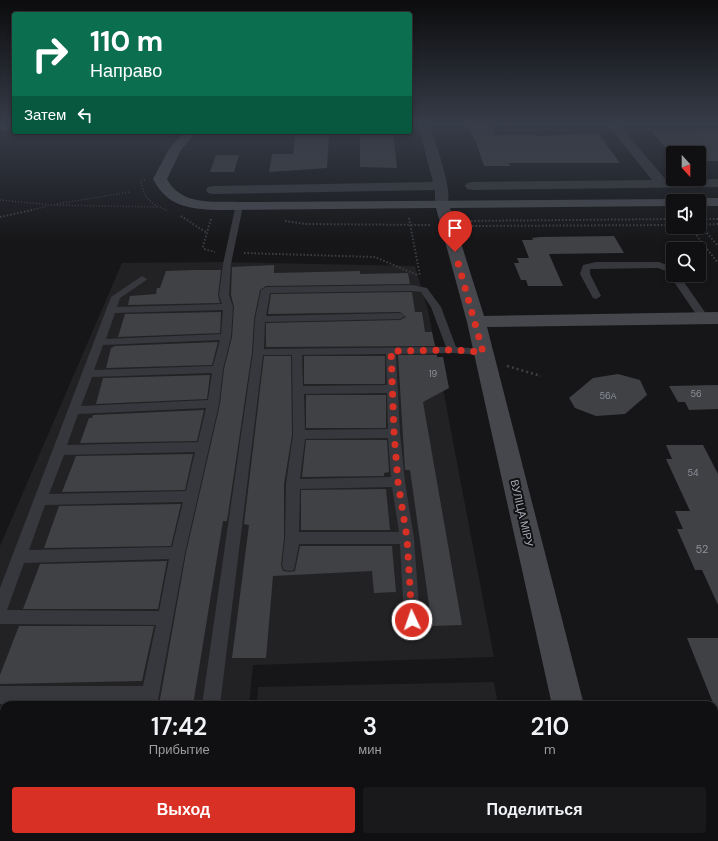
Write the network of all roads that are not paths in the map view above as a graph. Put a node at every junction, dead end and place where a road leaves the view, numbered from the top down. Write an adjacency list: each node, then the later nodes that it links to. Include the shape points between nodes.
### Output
1 (166, 164): 12 (main road, via 160,179 163,189 174,198 188,203)
2 (434, 164): 8 (street)
3 (646, 164): 5 (street)
4 (718, 182): 5 (street)
5 (662, 183): 6 (street)
6 (472, 186)
7 (212, 190): 8 (street)
8 (441, 195): 9 (main road); 12 (main road, via 407,204); 24 (main road, ВУЛІЦА МІРУ)
9 (666, 202)
10 (706, 202): 11 (main road)
11 (718, 202)
12 (239, 206): 19 (lane, via 229,253 224,295)
13 (666, 268): 18 (lane, via 659,265 586,267 585,274)
14 (142, 278): 20 (lane, via 116,297)
15 (421, 278): 17 (lane)
16 (679, 282): 22 (lane)
17 (424, 290): 23 (lane, via 266,290); 27 (lane, via 436,307)
18 (596, 296)
19 (228, 307): 20 (lane); 25 (lane)
20 (111, 310): 26 (lane)
21 (400, 316): 23 (lane)
22 (711, 318): 24 (main road)
23 (260, 319): 29 (lane)
24 (476, 322): 31 (main road, ВУЛІЦА МІРУ)
25 (226, 337): 26 (lane); 32 (lane)
26 (99, 342): 33 (lane)
27 (452, 350): 28 (lane); 31 (lane)
28 (391, 351): 30 (lane); 34 (lane)
29 (258, 352): 30 (lane); 57 (lane)
30 (297, 352): 35 (lane)
31 (484, 355): 58 (main road, ВУЛІЦА МІРУ)
32 (218, 369): 33 (lane); 36 (lane)
33 (87, 374): 37 (lane)
34 (393, 389): 35 (lane); 38 (lane)
35 (297, 390): 39 (lane)
36 (213, 404): 37 (lane); 40 (lane)
37 (74, 410): 41 (lane)
38 (394, 433): 39 (lane); 42 (lane)
39 (299, 435): 43 (lane)
40 (203, 447): 41 (lane); 44 (lane)
41 (59, 450): 45 (lane)
42 (398, 482): 43 (lane); 47 (lane)
43 (293, 484): 46 (lane)
44 (192, 496): 45 (lane); 48 (lane)
45 (40, 500): 49 (lane)
46 (292, 538): 47 (lane); 50 (lane)
47 (407, 538): 54 (lane)
48 (178, 553): 49 (lane); 53 (lane)
49 (19, 557): 51 (lane)
50 (289, 565)
51 (0, 608)
52 (0, 617): 53 (lane)
53 (166, 618): 56 (lane)
54 (412, 620)
55 (0, 695): 56 (lane)
56 (149, 700)
57 (212, 701)
58 (567, 701)

